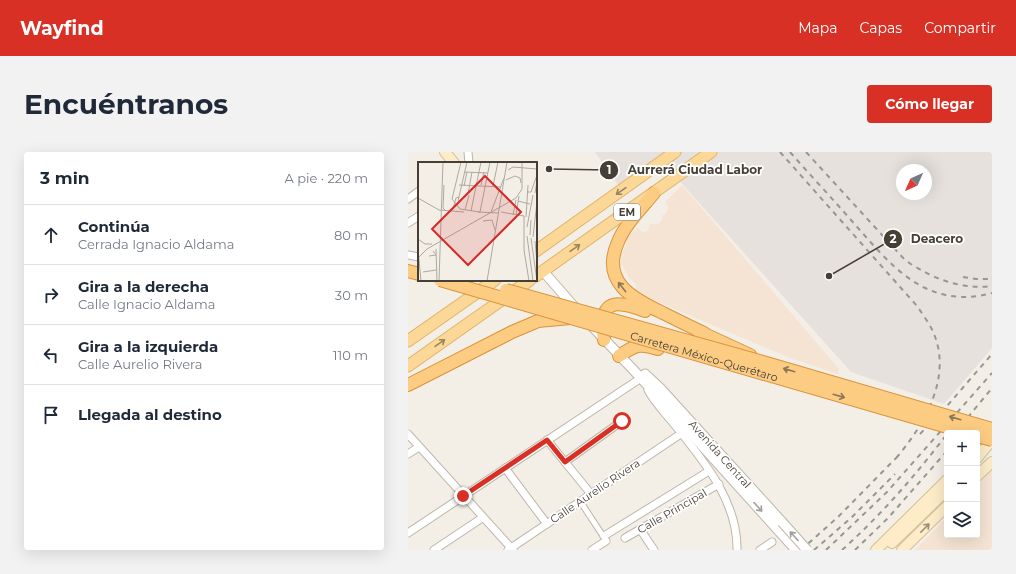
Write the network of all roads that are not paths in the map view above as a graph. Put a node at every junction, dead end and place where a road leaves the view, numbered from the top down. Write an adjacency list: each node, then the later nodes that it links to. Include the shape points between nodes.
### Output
1 (445, 152): 5 (main road)
2 (468, 152): 6 (street)
3 (675, 152): 12 (main road, EM, one-way to 12)
4 (711, 152): 8 (main road, EM)
5 (453, 162)
6 (469, 162)
7 (418, 192): 9 (street)
8 (654, 193): 18 (main road, EM, one-way to 8); 30 (highway, one-way to 8, via 637,301 621,286 614,273 617,242)
9 (408, 199)
10 (418, 217): 11 (street)
11 (408, 223)
12 (537, 250)
13 (408, 255): 14 (street)
14 (418, 258)
15 (408, 264): 16 (highway)
16 (418, 267)
17 (408, 271): 19 (highway)
18 (540, 273): 29 (street, Avenida Central)
19 (418, 274)
20 (408, 275): 21 (street)
21 (418, 277)
22 (437, 281): 27 (street)
23 (444, 281): 28 (highway, Carretera México-Querétaro, bridge)
24 (472, 281): 34 (highway, Carretera México-Querétaro, bridge)
25 (494, 281): 27 (main road)
26 (529, 281): 35 (main road, one-way to 26)
27 (476, 293): 32 (main road)
28 (573, 318): 37 (highway, via 538,321); 38 (highway, Carretera México-Querétaro, bridge)
29 (594, 329): 31 (street, Avenida Central); 39 (street, via 587,326 551,324 527,330)
30 (704, 333): 31 (highway, via 637,308 619,304 608,308 602,317); 34 (highway, bridge)
31 (604, 340): 33 (street, Avenida Central)
32 (408, 341)
33 (623, 361): 36 (street, Avenida Central); 38 (highway, bridge, via 636,345 652,347 783,385); 66 (street, Avenida Central, via 660,388)
34 (763, 362): 41 (highway, Carretera México-Querétaro, one-way to 34, bridge)
35 (408, 366)
36 (641, 378): 43 (street, via 649,393); 46 (street); 66 (street, Avenida Central, one-way to 66)
37 (412, 383)
38 (818, 390): 42 (highway, Carretera México-Querétaro, one-way to 42, bridge)
39 (408, 391)
40 (622, 421): 52 (street)
41 (992, 429)
42 (958, 430)
43 (682, 433): 55 (street); 60 (street, Calle Aurelio Rivera)
44 (408, 434): 48 (street)
45 (980, 437): 47 (highway, bridge)
46 (547, 440): 52 (street); 54 (street)
47 (991, 441): 49 (main road); 51 (main road)
48 (419, 447): 50 (street); 61 (street)
49 (980, 450)
50 (408, 454)
51 (980, 454)
52 (565, 462): 60 (street)
53 (992, 462): 56 (main road)
54 (505, 468): 61 (street); 65 (street)
55 (709, 471): 58 (street); 69 (street)
56 (980, 473)
57 (944, 483): 80 (main road)
58 (719, 484): 67 (street, Calle Principal); 76 (street, via 729,504 735,525)
59 (944, 493): 81 (main road)
60 (591, 494): 62 (street, Calle Aurelio Rivera)
61 (463, 496): 64 (street); 68 (street)
62 (580, 501): 65 (street, Calle Aurelio Rivera); 69 (street)
63 (944, 509): 82 (main road, one-way to 63)
64 (482, 518): 72 (street); 73 (street)
65 (547, 524): 72 (street, Calle Aurelio Rivera)
66 (779, 525): 78 (street, Avenida Central); 79 (street, Avenida Central, one-way to 66, bridge)
67 (640, 528): 70 (street, Calle Principal); 75 (street)
68 (408, 533)
69 (605, 538): 74 (street)
70 (625, 538)
71 (772, 542): 77 (street)
72 (510, 549)
73 (434, 550)
74 (592, 550)
75 (654, 550)
76 (737, 550)
77 (760, 550)
78 (796, 550)
79 (806, 550)
80 (876, 550)
81 (885, 550)
82 (902, 550)

